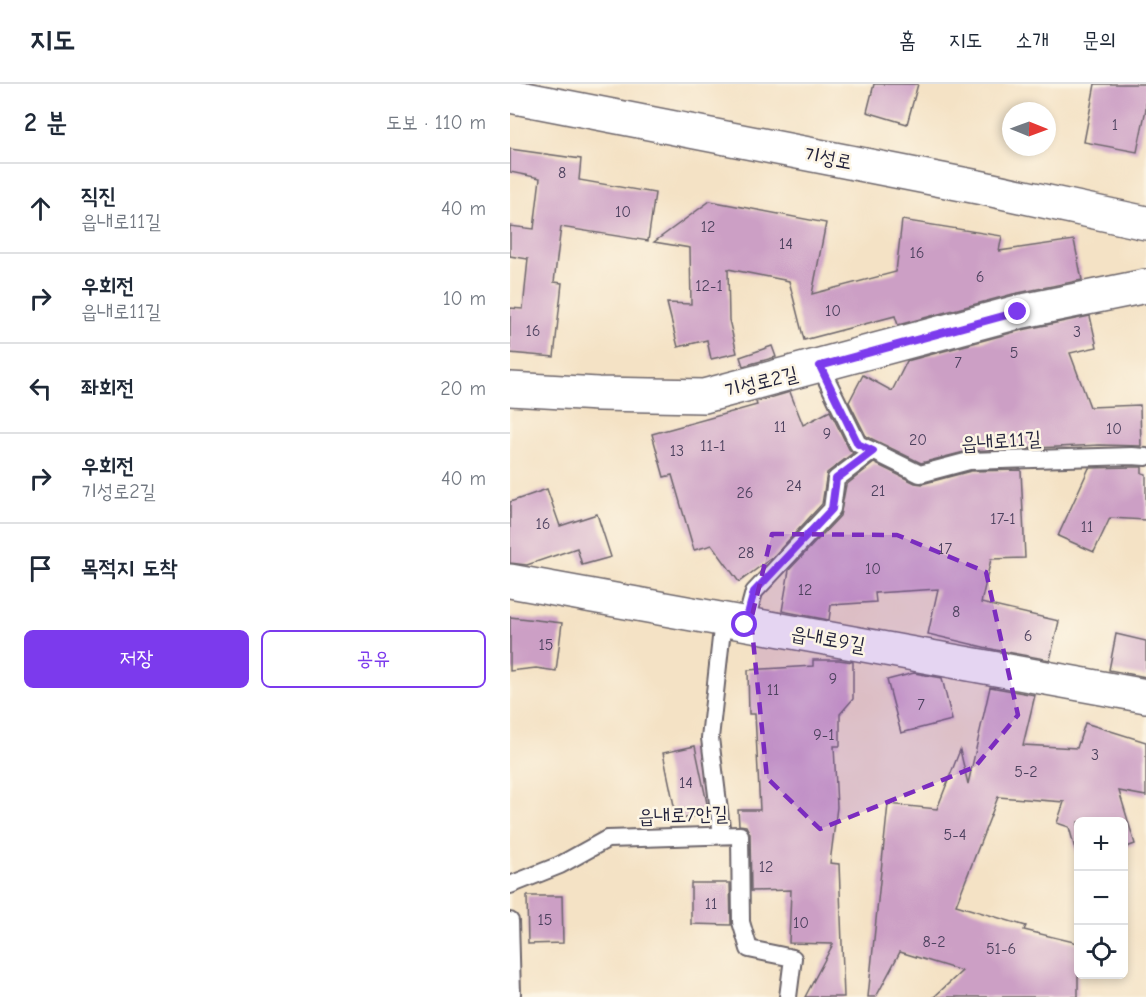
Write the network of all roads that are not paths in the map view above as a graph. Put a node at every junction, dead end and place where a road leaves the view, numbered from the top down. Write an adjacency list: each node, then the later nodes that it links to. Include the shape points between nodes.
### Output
1 (510, 96): 2 (street, 기성로)
2 (1146, 223)
3 (1146, 286): 4 (street, 기성로2길, via 1018,312)
4 (820, 366): 5 (street, 기성로2길, via 704,396); 6 (lane, 읍내로11길, via 858,444)
5 (510, 389)
6 (873, 451): 7 (lane, 읍내로11길, via 920,474 969,461); 9 (lane, via 836,479 832,509 754,592)
7 (1146, 457)
8 (510, 581): 9 (street, 읍내로9길)
9 (734, 622): 10 (street, 읍내로9길); 11 (lane, via 710,738)
10 (1146, 696)
11 (722, 835): 12 (lane, 읍내로7안길, via 607,839 560,865); 15 (lane, 읍내로7안길, via 740,835 741,922 749,949 793,958)
12 (510, 885)
13 (510, 921): 14 (lane)
14 (512, 995)
15 (788, 997)

